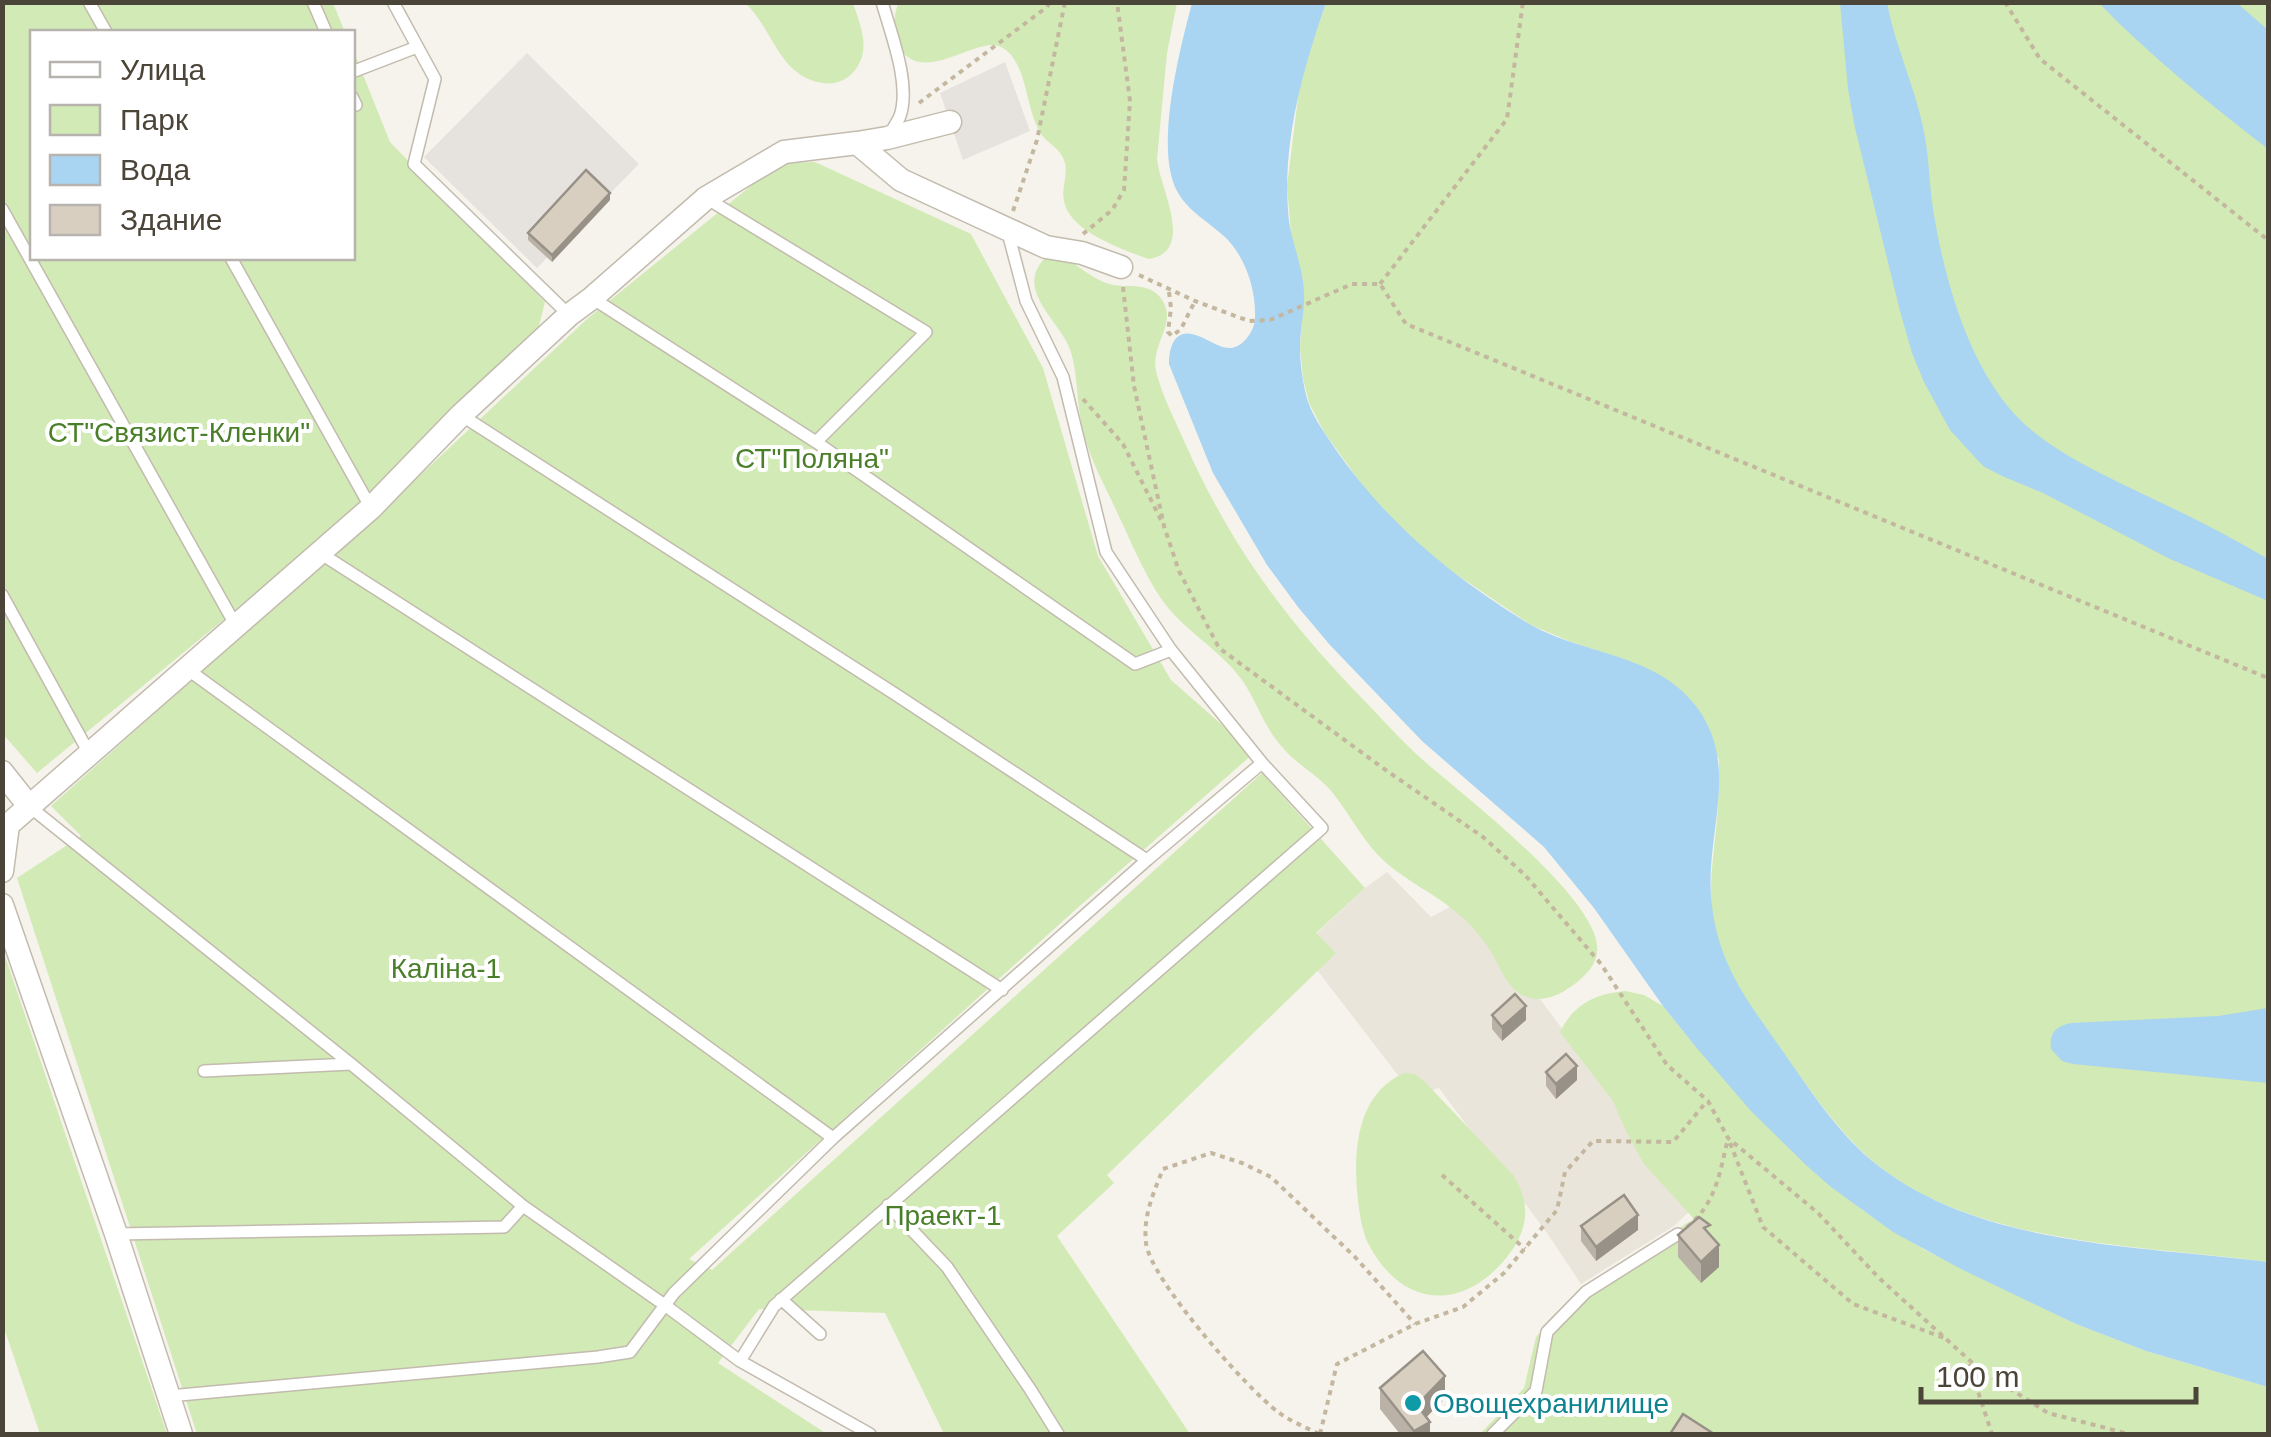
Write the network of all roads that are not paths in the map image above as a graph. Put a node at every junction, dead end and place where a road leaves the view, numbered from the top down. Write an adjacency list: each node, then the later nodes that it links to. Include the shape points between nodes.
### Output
1 (90, 2): 5 (lane)
2 (313, 2): 6 (lane)
3 (393, 2): 7 (lane)
4 (882, 2): 10 (lane, via 900,70 902,104)
5 (105, 30)
6 (325, 30)
7 (417, 47): 8 (lane); 20 (lane, via 435,79 414,164)
8 (355, 71)
9 (950, 122): 10 (street)
10 (893, 128): 11 (street)
11 (857, 143): 12 (street, via 784,152); 14 (street, via 900,180)
12 (706, 198): 19 (street); 22 (lane, via 926,332)
13 (2, 209): 15 (lane)
14 (1007, 228): 18 (street, via 1034,243); 27 (lane, via 1026,301 1064,377 1106,552)
15 (30, 259)
16 (31, 260): 26 (lane)
17 (232, 260): 23 (lane)
18 (1121, 267)
19 (592, 298): 20 (street); 22 (lane)
20 (569, 315): 21 (street)
21 (461, 416): 23 (street); 33 (lane)
22 (816, 442): 27 (lane, via 1135,664)
23 (370, 508): 24 (street)
24 (320, 553): 26 (street); 36 (lane)
25 (2, 595): 29 (lane)
26 (236, 626): 28 (street)
27 (1171, 650): 30 (lane)
28 (187, 669): 29 (street); 39 (lane)
29 (89, 753): 32 (street)
30 (1262, 763): 33 (lane); 40 (lane, via 1322,828)
31 (2, 772): 32 (street)
32 (29, 806): 34 (street, via 8,825); 37 (lane)
33 (1147, 860): 36 (lane)
34 (2, 871)
35 (2, 904): 42 (street)
36 (1002, 990): 39 (lane)
37 (351, 1064): 38 (lane); 41 (lane)
38 (204, 1071)
39 (833, 1138): 45 (lane)
40 (888, 1205): 44 (lane); 52 (lane, via 947,1267)
41 (523, 1206): 42 (lane, via 504,1227); 45 (lane)
42 (116, 1234): 48 (street)
43 (1678, 1234): 53 (lane, via 1586,1292 1547,1332 1536,1391)
44 (782, 1300): 46 (lane); 47 (lane)
45 (666, 1306): 47 (lane); 48 (lane, via 630,1352)
46 (820, 1334)
47 (740, 1361): 49 (lane)
48 (169, 1396): 50 (street)
49 (855, 1430): 51 (lane)
50 (181, 1434)
51 (870, 1434)
52 (1058, 1434)
53 (1493, 1434)

